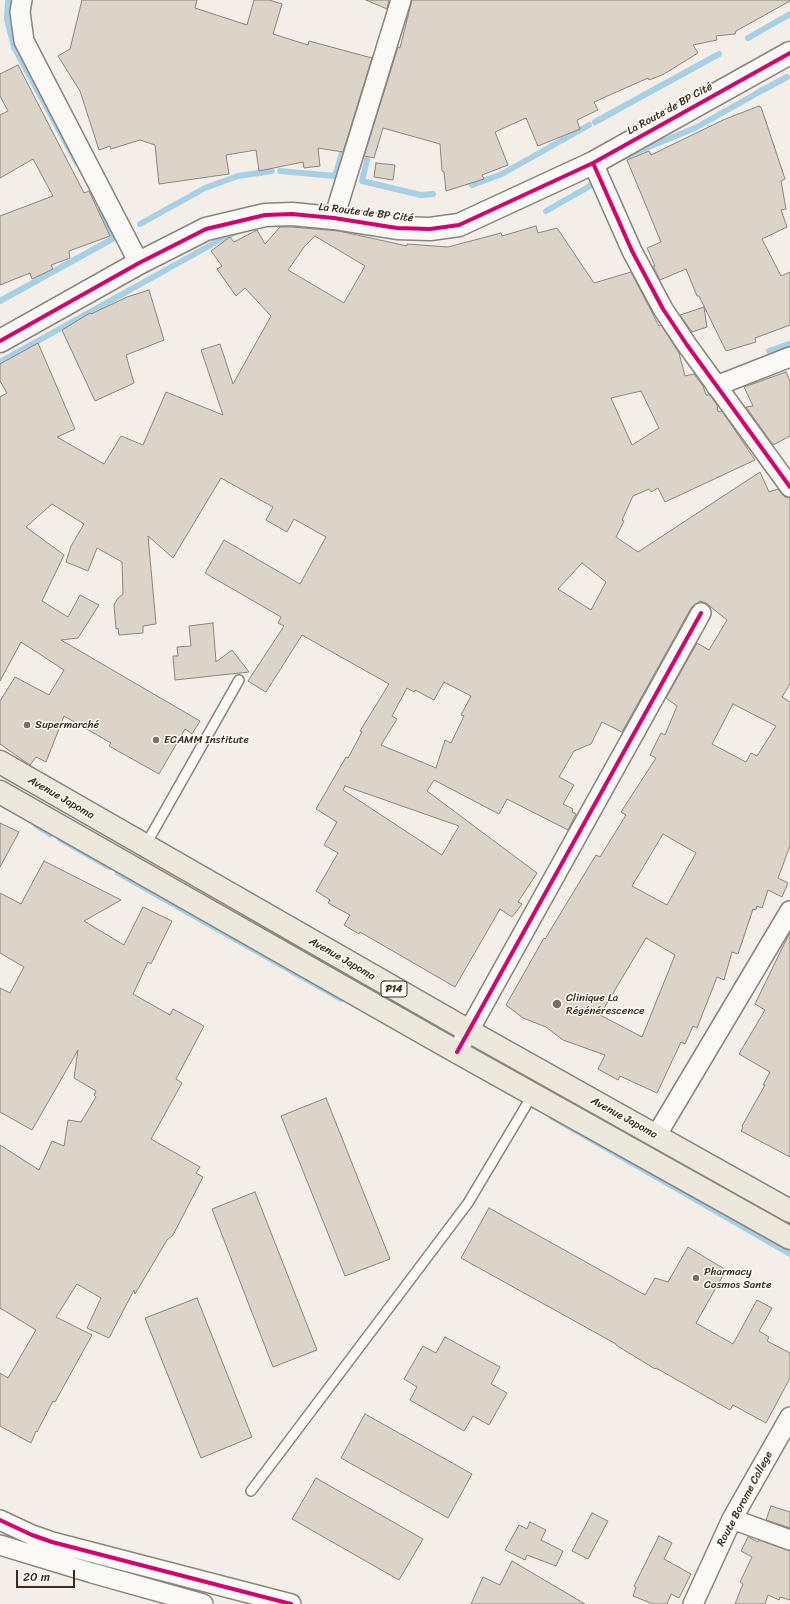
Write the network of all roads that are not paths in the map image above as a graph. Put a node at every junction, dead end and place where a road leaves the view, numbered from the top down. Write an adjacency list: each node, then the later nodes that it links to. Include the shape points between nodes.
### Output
1 (22, 0): 6 (street, via 20,12 24,41)
2 (401, 0): 5 (street)
3 (790, 52): 4 (street, La Route de BP Cité)
4 (593, 163): 5 (street, La Route de BP Cité, via 459,225 430,229 397,228); 9 (street, via 632,251 663,309)
5 (334, 218): 6 (street, La Route de BP Cité, via 292,214 265,215 206,229)
6 (139, 263): 7 (street, La Route de BP Cité)
7 (0, 340)
8 (790, 357): 9 (street)
9 (716, 386): 10 (street)
10 (790, 487)
11 (701, 613): 17 (street)
12 (239, 680): 15 (lane)
13 (0, 762): 15 (main road, Avenue Japoma / P14)
14 (1, 794): 18 (main road, Avenue Japoma / P14)
15 (145, 846): 17 (main road, Avenue Japoma / P14)
16 (790, 911): 20 (street)
17 (469, 1031): 18 (street); 20 (main road, Avenue Japoma / P14)
18 (457, 1052): 19 (main road, Avenue Japoma / P14)
19 (533, 1094): 22 (main road, Avenue Japoma / P14); 24 (lane, via 468,1203)
20 (656, 1136): 21 (main road, Avenue Japoma / P14)
21 (790, 1211)
22 (790, 1238)
23 (790, 1417): 25 (street, Route Borome College)
24 (251, 1491)
25 (732, 1519): 27 (street); 31 (street, Route Borome College)
26 (0, 1520): 30 (street, via 52,1542)
27 (790, 1540)
28 (0, 1545): 29 (street)
29 (203, 1604)
30 (291, 1604)
31 (693, 1604)

